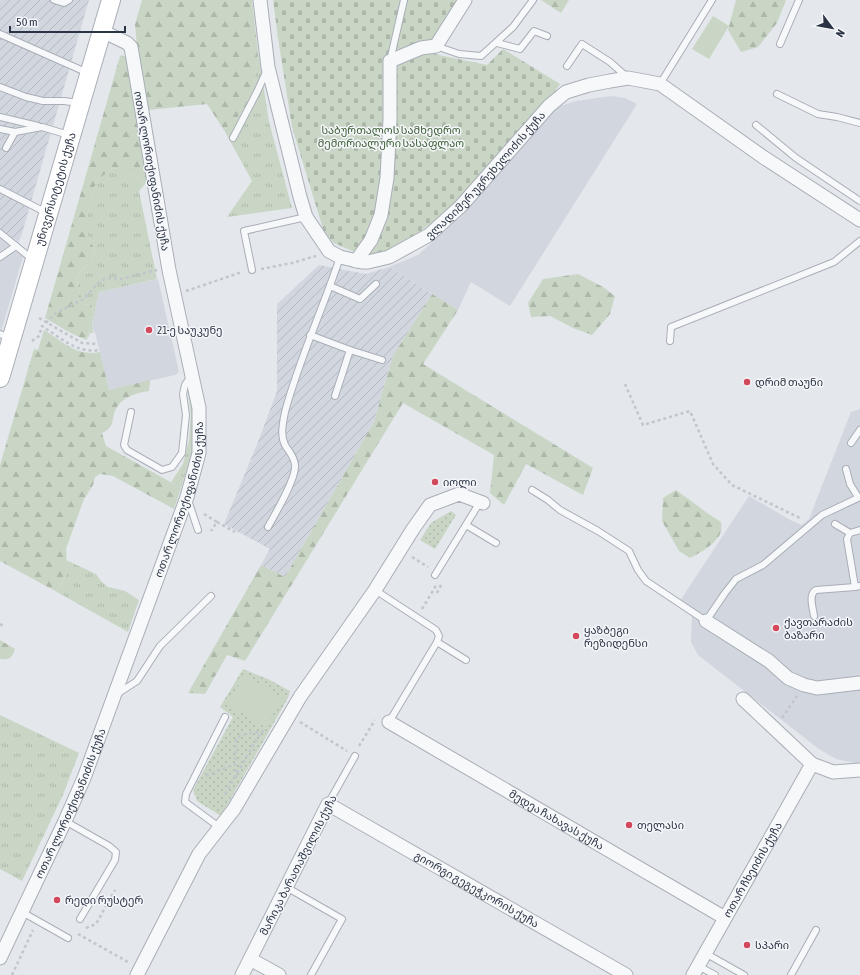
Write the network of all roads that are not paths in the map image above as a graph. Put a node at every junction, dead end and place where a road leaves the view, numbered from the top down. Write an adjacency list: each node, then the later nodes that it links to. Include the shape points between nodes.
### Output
1 (54, 0): 2 (lane, via 64,3)
2 (69, 0)
3 (111, 0): 10 (main road, უნივერსიტეტის ქუჩა)
4 (260, 0): 18 (street)
5 (404, 0): 16 (lane)
6 (465, 0): 15 (street)
7 (533, 0): 13 (lane)
8 (712, 0): 21 (lane)
9 (800, 0): 14 (lane)
10 (102, 31): 19 (main road, უნივერსიტეტის ქუჩა); 54 (street, ოთარ ლორთქიფანიძის ქუჩა, via 131,47 169,270)
11 (0, 34): 19 (lane)
12 (547, 36): 13 (lane, via 534,31 520,48)
13 (497, 43): 15 (lane, via 481,56 459,54)
14 (780, 44)
15 (436, 46): 16 (street, via 421,48)
16 (390, 61): 45 (street, via 387,178 381,215 371,240)
17 (567, 66): 20 (lane, via 582,44 610,62)
18 (268, 67): 32 (lane); 37 (street)
19 (89, 73): 24 (main road, უნივერსიტეტის ქუჩა)
20 (628, 78): 21 (street, ვლადიმერ უგრეხელიძის ქუჩა); 45 (street, ვლადიმერ უგრეხელიძის ქუჩა, via 566,92 549,106 461,206 428,234 389,257 368,262)
21 (660, 84): 38 (street, ვლადიმერ უგრეხელიძის ქუჩა, via 763,157)
22 (0, 87): 24 (lane, via 43,101)
23 (777, 94): 26 (lane, via 818,114)
24 (80, 103): 31 (main road, უნივერსიტეტის ქუჩა)
25 (0, 117): 28 (lane)
26 (860, 123)
27 (756, 125): 35 (lane, via 796,158)
28 (42, 127): 30 (lane); 31 (lane)
29 (0, 129): 30 (lane)
30 (15, 132): 33 (lane)
31 (72, 136): 36 (main road, უნივერსიტეტის ქუჩა)
32 (233, 138)
33 (6, 148)
34 (0, 189): 36 (lane)
35 (860, 201)
36 (48, 214): 44 (main road, უნივერსიტეტის ქუჩა)
37 (306, 217): 42 (street); 46 (lane, via 244,231)
38 (860, 220)
39 (0, 233): 41 (lane)
40 (860, 240): 51 (lane, via 834,262 671,327)
41 (16, 246): 43 (lane); 44 (lane)
42 (334, 254): 45 (street, ვლადიმერ უგრეხელიძის ქუჩა); 48 (lane)
43 (0, 257)
44 (35, 261): 50 (main road, უნივერსიტეტის ქუჩა)
45 (356, 261)
46 (252, 270)
47 (376, 284): 48 (lane, via 360,299)
48 (330, 286): 49 (lane)
49 (310, 335): 52 (lane); 67 (lane, via 282,429 284,444 293,456 296,467 294,477)
50 (6, 336): 55 (main road, უნივერსიტეტის ქუჩა)
51 (670, 341)
52 (350, 350): 53 (lane); 56 (lane)
53 (382, 360)
54 (192, 375): 57 (lane, via 185,385 183,394 186,415 182,453 172,467 162,470 127,450 124,445); 62 (street, ოთარ ლორთქიფანიძის ქუჩა, via 200,408 199,453)
55 (0, 378)
56 (335, 396)
57 (131, 412)
58 (860, 430): 59 (lane)
59 (851, 443)
60 (846, 469): 63 (lane, via 850,484)
61 (532, 490): 77 (lane, via 560,510 629,550 638,570 646,580)
62 (186, 497): 68 (lane); 81 (street, ოთარ ლორთქიფანიძის ქუჩა)
63 (859, 497): 77 (lane, via 822,515 763,565 736,579)
64 (481, 503): 66 (lane); 74 (street, via 459,494 430,504)
65 (835, 524): 70 (lane)
66 (466, 525): 71 (lane); 72 (lane)
67 (268, 527)
68 (198, 530)
69 (860, 530): 70 (lane)
70 (850, 534): 73 (lane, via 847,539)
71 (496, 543)
72 (438, 575)
73 (858, 586): 76 (lane, via 813,592 811,595)
74 (375, 590): 78 (lane, via 436,630); 90 (street, via 300,697 234,809)
75 (211, 596): 81 (lane, via 160,646 137,681)
76 (814, 616)
77 (706, 621): 80 (street, via 768,661 788,678 804,685 817,688)
78 (437, 642): 79 (lane); 84 (lane)
79 (466, 660)
80 (860, 682)
81 (114, 696): 89 (street, ოთარ ლორთქიფანიძის ქუჩა)
82 (743, 699): 86 (street)
83 (224, 717): 90 (lane, via 191,783 185,802)
84 (389, 722): 93 (street, მედეა ჩახავას ქუჩა)
85 (354, 756): 88 (lane, მარიკა ბარათაშვილის ქუჩა)
86 (812, 764): 87 (street, via 833,772); 93 (street, ოთარ ჩხეიძის ქუჩა)
87 (860, 770)
88 (328, 804): 91 (street, მარიკა ბარათაშვილის ქუჩა); 105 (street, გიორგი გეგეჭკორის ქუჩა)
89 (65, 821): 92 (street, ოთარ ლორთქიფანიძის ქუჩა); 94 (lane, via 116,852 115,860)
90 (219, 829): 101 (street, via 199,854)
91 (286, 887): 99 (street, მარიკა ბარათაშვილის ქუჩა); 104 (lane, via 342,919)
92 (22, 912): 96 (lane); 98 (street, ოთარ ლორთქიფანიძის ქუჩა)
93 (725, 918): 97 (street, ოთარ ჩხეიძის ქუჩა)
94 (80, 919)
95 (816, 930): 108 (lane)
96 (68, 938)
97 (705, 953): 100 (street, ოთარ ჩხეიძის ქუჩა); 107 (lane)
98 (0, 958)
99 (250, 959): 102 (street, მარიკა ბარათაშვილის ქუჩა); 103 (street)
100 (695, 970): 106 (lane)
101 (137, 975)
102 (242, 975)
103 (279, 975)
104 (311, 975)
105 (626, 975)
106 (715, 975)
107 (744, 975)
108 (791, 975)

